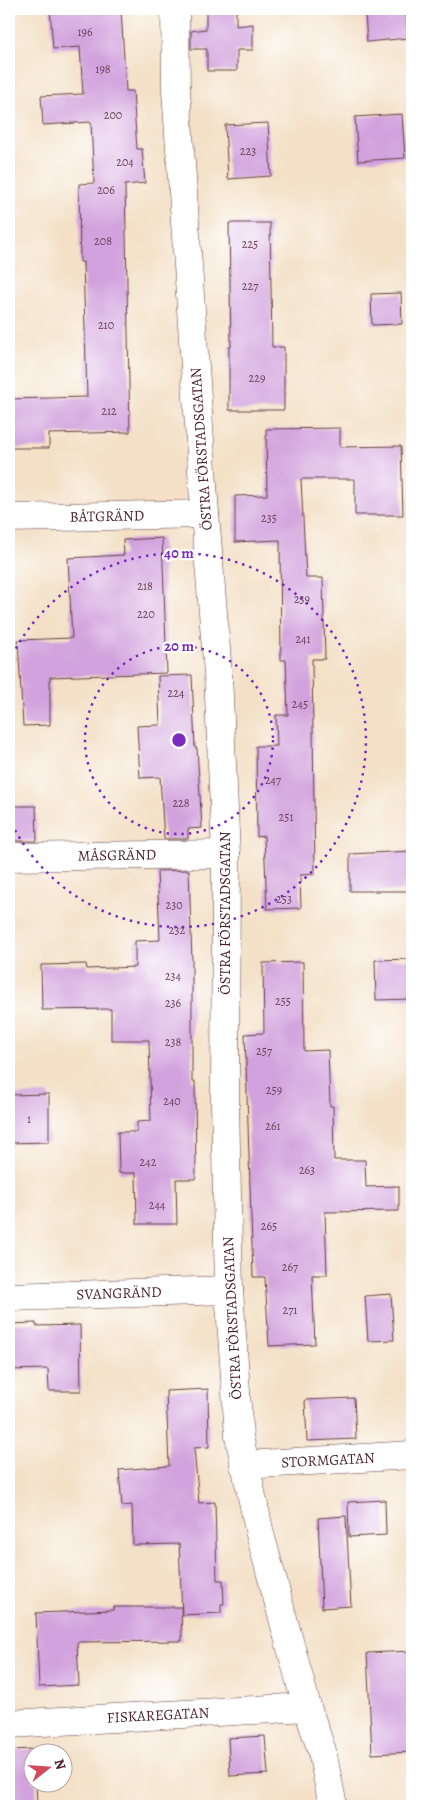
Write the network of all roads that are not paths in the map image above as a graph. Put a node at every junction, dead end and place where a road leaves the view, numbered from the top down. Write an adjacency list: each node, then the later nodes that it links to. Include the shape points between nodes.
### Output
1 (175, 9): 2 (street, ÖSTRA FÖRSTADSGATAN, via 176,90)
2 (205, 514): 3 (street, BÅTGRÄND); 4 (street, ÖSTRA FÖRSTADSGATAN, via 218,674)
3 (9, 518)
4 (226, 854): 5 (street, MÅSGRÄND); 6 (street, ÖSTRA FÖRSTADSGATAN, via 225,1102)
5 (9, 856)
6 (229, 1290): 7 (street, SVANGRÄND); 9 (street, ÖSTRA FÖRSTADSGATAN, via 239,1436)
7 (9, 1297)
8 (412, 1454): 9 (street, STORMGATAN)
9 (244, 1465): 10 (street, ÖSTRA FÖRSTADSGATAN)
10 (307, 1707): 11 (street, FISKAREGATAN); 12 (street, ÖSTRA FÖRSTADSGATAN, via 322,1751)
11 (9, 1724)
12 (333, 1806)

